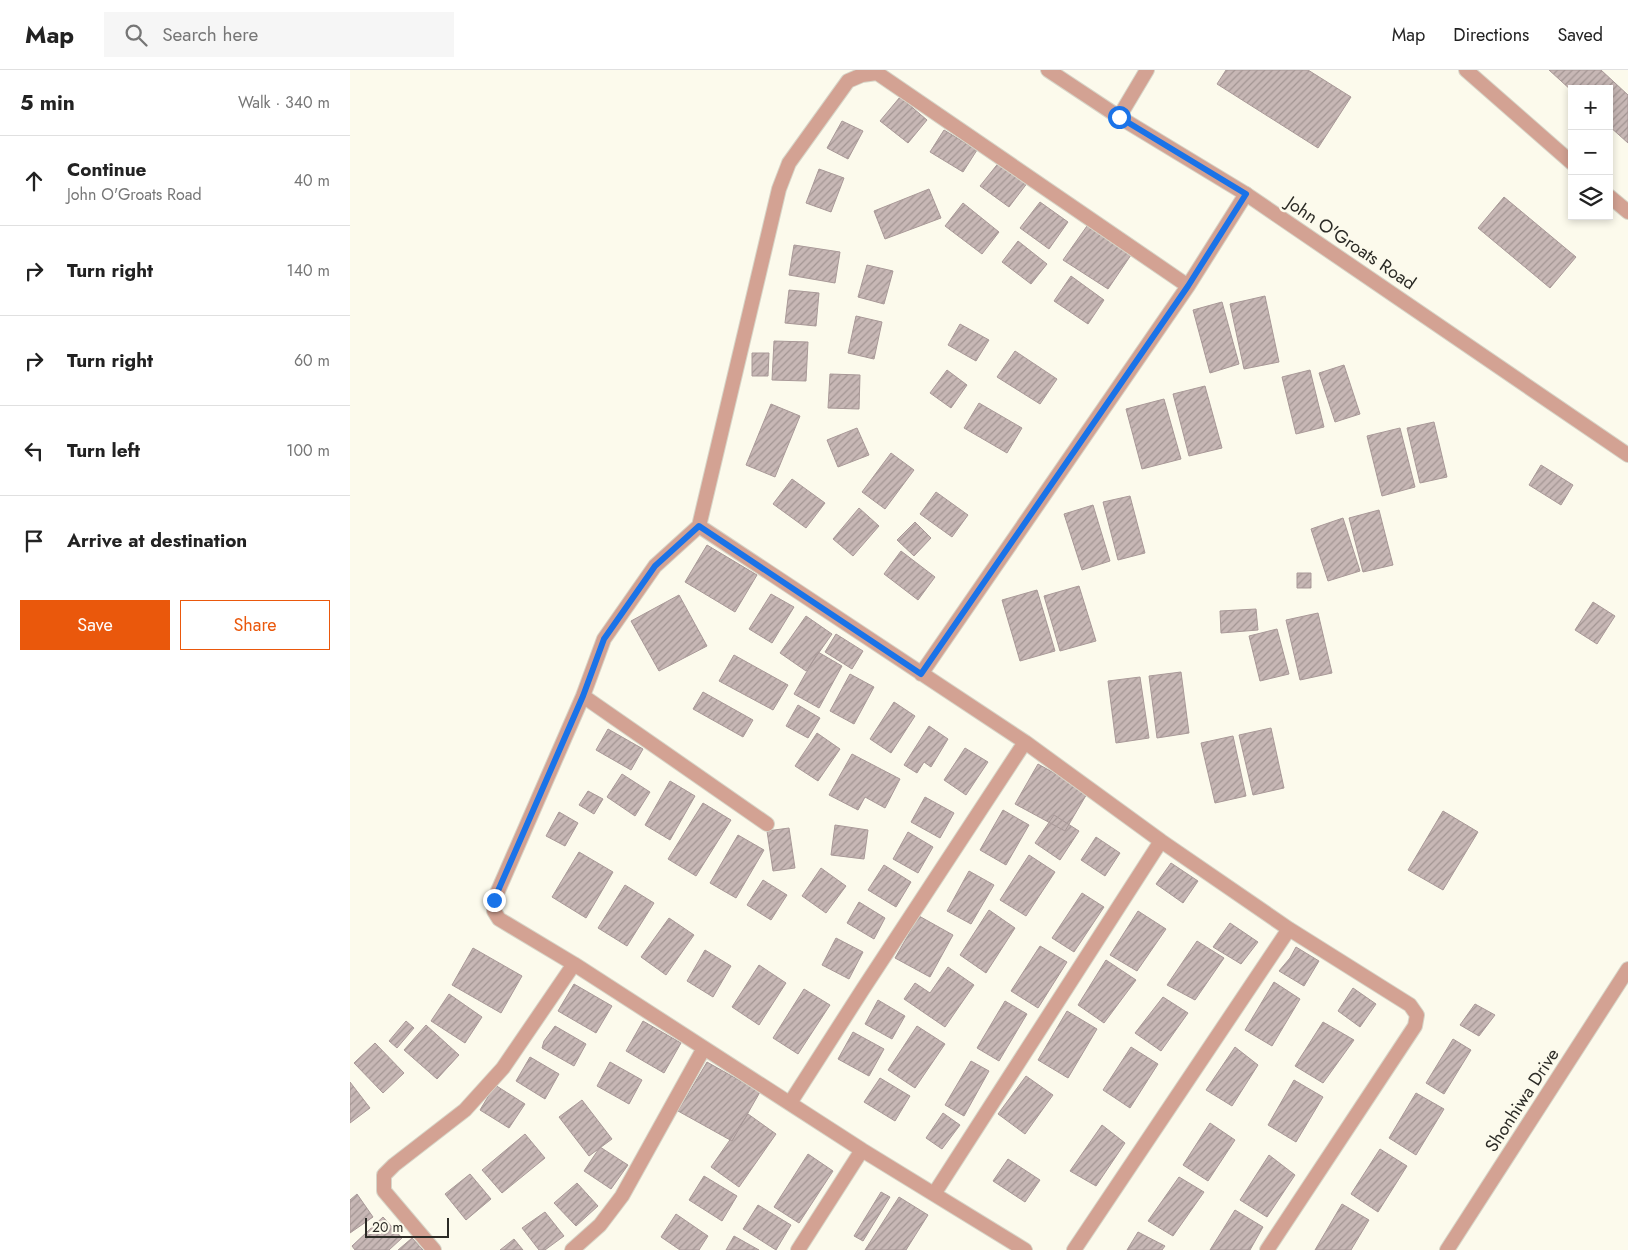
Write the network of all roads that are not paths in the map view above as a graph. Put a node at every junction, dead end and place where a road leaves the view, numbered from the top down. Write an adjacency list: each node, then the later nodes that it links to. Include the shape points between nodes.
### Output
1 (1048, 70): 4 (street, John O'Groats Road)
2 (1147, 70): 4 (street)
3 (1466, 70): 5 (street)
4 (1119, 117): 6 (street, John O'Groats Road)
5 (1568, 159)
6 (1246, 194): 9 (street); 10 (street, John O'Groats Road)
7 (1613, 199): 8 (street)
8 (1628, 212)
9 (1188, 286): 11 (street, via 877,73 848,81 789,163 779,189); 12 (street)
10 (1628, 455)
11 (699, 526): 12 (street); 13 (street, via 655,566 604,639)
12 (921, 674): 14 (street)
13 (583, 696): 15 (street); 18 (street, via 494,900 494,911 499,919)
14 (1025, 742): 16 (street); 21 (street)
15 (767, 824)
16 (1161, 841): 17 (street); 23 (street)
17 (1289, 928): 28 (street); 29 (street, via 1410,1005 1417,1015 1416,1026)
18 (574, 964): 20 (street); 24 (street, via 503,1068 465,1110 384,1175 384,1191)
19 (1628, 969): 30 (street, Shonhiwa Drive)
20 (704, 1048): 21 (street); 25 (street, via 622,1196 600,1225)
21 (790, 1103): 22 (street)
22 (862, 1150): 23 (street); 26 (street)
23 (934, 1194): 27 (street)
24 (434, 1250)
25 (572, 1250)
26 (798, 1250)
27 (1025, 1250)
28 (1074, 1250)
29 (1267, 1250)
30 (1447, 1250)

